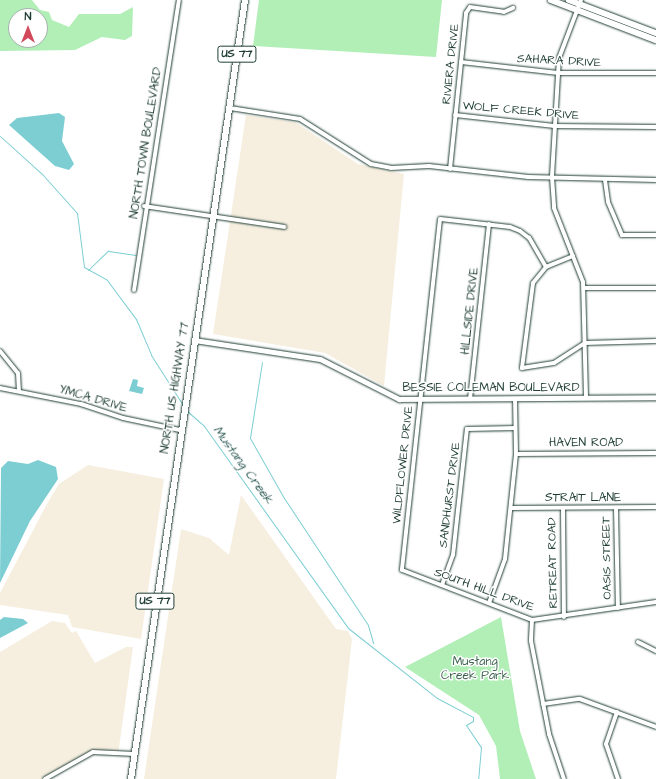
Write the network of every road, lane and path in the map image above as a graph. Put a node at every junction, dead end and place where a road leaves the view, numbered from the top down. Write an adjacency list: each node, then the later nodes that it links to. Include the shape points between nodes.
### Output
1 (179, 0): 21 (street, NORTH TOWN BOULEVARD)
2 (245, 0): 13 (main road, NORTH US HIGHWAY 77 / US 77)
3 (551, 0): 7 (main road)
4 (569, 0): 5 (main road)
5 (580, 2): 7 (street); 8 (main road)
6 (513, 8): 10 (street, RIVIERA DRIVE, via 504,12 470,7 466,13)
7 (576, 10): 9 (main road); 11 (street, via 563,43)
8 (656, 33)
9 (656, 40)
10 (461, 62): 11 (street, SAHARA DRIVE); 14 (street, RIVIERA DRIVE)
11 (558, 73): 12 (street, SAHARA DRIVE); 15 (street)
12 (656, 74)
13 (230, 108): 17 (street, via 300,119 371,164); 22 (main road, NORTH US HIGHWAY 77 / US 77)
14 (456, 115): 15 (street, WOLF CREEK DRIVE); 17 (street, RIVIERA DRIVE)
15 (554, 126): 16 (street, WOLF CREEK DRIVE); 18 (street)
16 (656, 127)
17 (450, 168): 18 (street)
18 (552, 177): 19 (street); 26 (street, via 554,208)
19 (605, 180): 20 (street); 25 (street, via 607,198 622,235)
20 (656, 180)
21 (145, 206): 22 (street); 30 (street, NORTH TOWN BOULEVARD)
22 (212, 217): 24 (street); 31 (main road, NORTH US HIGHWAY 77 / US 77)
23 (489, 224): 27 (street, via 520,231 529,238); 39 (street, WILDFLOWER DRIVE, via 440,219); 40 (street, HILLSIDE DRIVE)
24 (284, 227)
25 (656, 234)
26 (572, 256): 27 (street); 28 (street)
27 (546, 267): 33 (street, via 532,290 522,368 554,363)
28 (584, 288): 29 (street); 33 (street)
29 (656, 288)
30 (134, 290)
31 (194, 340): 39 (street, BESSIE COLEMAN BOULEVARD, via 320,359 387,396); 42 (main road, NORTH US HIGHWAY 77 / US 77)
32 (656, 341): 33 (street)
33 (585, 343): 38 (street)
34 (0, 351): 36 (street, via 18,373)
35 (0, 388): 36 (street, YMCA DRIVE)
36 (19, 391): 42 (street, YMCA DRIVE)
37 (656, 397): 38 (street, BESSIE COLEMAN BOULEVARD)
38 (586, 398): 41 (street, BESSIE COLEMAN BOULEVARD)
39 (420, 399): 40 (street, BESSIE COLEMAN BOULEVARD); 50 (street, WILDFLOWER DRIVE)
40 (470, 399): 41 (street, BESSIE COLEMAN BOULEVARD)
41 (515, 399): 43 (street)
42 (180, 427): 62 (main road, NORTH US HIGHWAY 77 / US 77)
43 (515, 428): 45 (street); 51 (street, SANDHURST DRIVE, via 467,429 453,555)
44 (656, 453): 45 (street, HAVEN ROAD)
45 (516, 454): 47 (street)
46 (656, 507): 49 (street, STRAIT LANE)
47 (511, 508): 48 (street, STRAIT LANE); 53 (street, via 505,560)
48 (563, 508): 49 (street, STRAIT LANE); 55 (street, RETREAT ROAD)
49 (616, 508): 54 (street, OASIS STREET)
50 (402, 570): 51 (street, SOUTH HILL DRIVE)
51 (442, 585): 53 (street, SOUTH HILL DRIVE)
52 (656, 602): 54 (street, SOUTH HILL DRIVE)
53 (489, 603): 56 (street, SOUTH HILL DRIVE)
54 (618, 608): 55 (street, SOUTH HILL DRIVE)
55 (564, 617): 56 (street, SOUTH HILL DRIVE)
56 (532, 620): 59 (street, via 531,641)
57 (638, 642): 58 (street)
58 (656, 651)
59 (543, 704): 60 (street, via 580,699); 65 (street)
60 (617, 712): 61 (street); 66 (street, via 606,744)
61 (656, 727)
62 (135, 754): 63 (street, via 93,752); 64 (main road, NORTH US HIGHWAY 77 / US 77)
63 (45, 779)
64 (131, 779)
65 (564, 779)
66 (618, 779)

